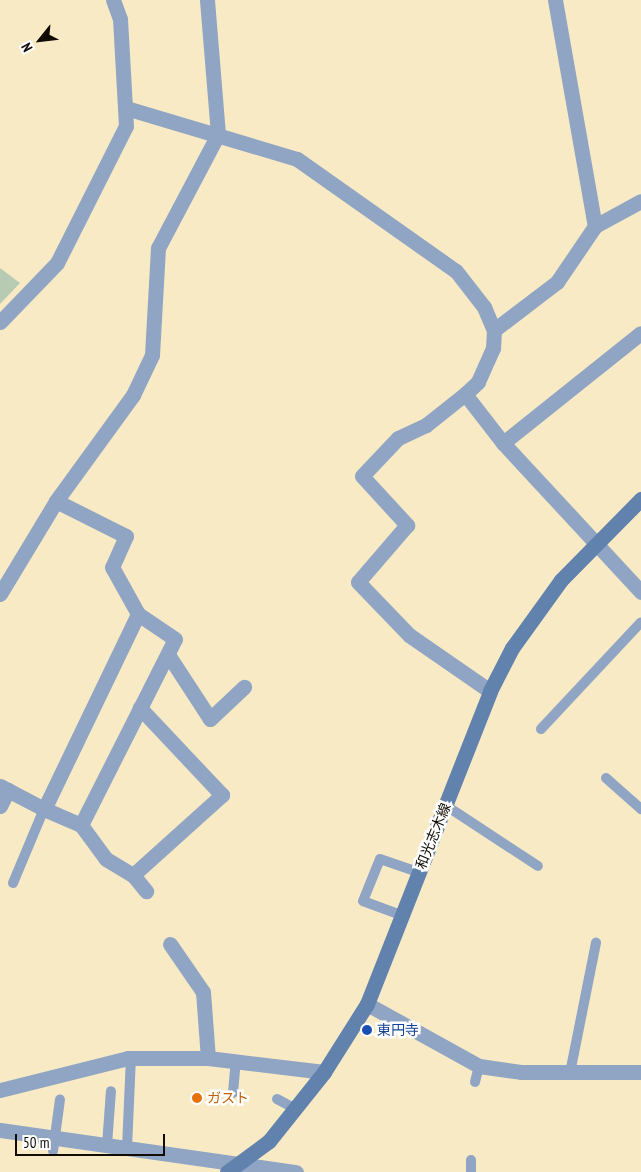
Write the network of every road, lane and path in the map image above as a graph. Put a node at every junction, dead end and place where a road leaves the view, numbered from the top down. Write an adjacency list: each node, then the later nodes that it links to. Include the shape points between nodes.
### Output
1 (114, 0): 4 (street, via 120,19)
2 (207, 0): 5 (street)
3 (555, 0): 7 (street)
4 (126, 108): 5 (street); 8 (street, via 126,126 57,263)
5 (218, 134): 9 (street, via 297,159 456,271 484,307); 14 (street, via 158,248 152,355 133,395)
6 (641, 201): 7 (street)
7 (595, 226): 9 (street, via 557,282)
8 (0, 322)
9 (494, 330): 11 (street, via 478,382)
10 (641, 332): 12 (street)
11 (465, 394): 12 (street); 22 (street, via 426,425 398,438 362,476 406,525 358,582 409,635)
12 (503, 443): 15 (street)
13 (641, 499): 15 (main road, 和光志木線)
14 (56, 501): 17 (street); 18 (street, via 126,536 112,567)
15 (594, 544): 16 (street); 22 (main road, 和光志木線, via 533,615)
16 (641, 592)
17 (0, 594)
18 (138, 614): 20 (street, via 175,639); 29 (street)
19 (641, 622): 24 (lane)
20 (169, 656): 21 (street, via 210,719); 23 (street)
21 (244, 687)
22 (490, 691): 27 (main road, 和光志木線)
23 (140, 708): 31 (street); 34 (street, via 222,795)
24 (542, 729)
25 (606, 778): 30 (lane)
26 (4, 788): 28 (street); 29 (street)
27 (446, 805): 32 (lane); 33 (main road, 和光志木線)
28 (0, 806)
29 (44, 809): 31 (street); 35 (lane)
30 (641, 809)
31 (81, 825): 34 (street, via 106,859)
32 (538, 866)
33 (418, 872): 37 (main road, 和光志木線); 37 (lane, via 380,859 364,901)
34 (133, 875): 36 (street)
35 (13, 883)
36 (146, 891)
37 (401, 915): 40 (main road, 和光志木線)
38 (596, 943): 47 (lane)
39 (170, 944): 42 (street, via 203,992)
40 (367, 1004): 44 (street); 45 (main road, 和光志木線)
41 (131, 1058): 42 (street); 49 (street); 58 (lane)
42 (208, 1058): 43 (street)
43 (236, 1062): 45 (street); 51 (lane)
44 (479, 1066): 47 (street); 48 (lane)
45 (324, 1072): 54 (main road, 和光志木線)
46 (641, 1072): 47 (street)
47 (570, 1073)
48 (475, 1082)
49 (0, 1090)
50 (111, 1091): 57 (lane)
51 (233, 1093)
52 (60, 1099): 56 (lane)
53 (277, 1099): 54 (lane)
54 (296, 1109): 60 (main road, 和光志木線)
55 (0, 1130): 56 (street)
56 (54, 1144): 57 (street)
57 (106, 1145): 58 (street)
58 (127, 1148): 60 (street)
59 (471, 1160): 63 (lane)
60 (249, 1167): 61 (main road, 和光志木線); 62 (street)
61 (227, 1172)
62 (296, 1172)
63 (471, 1172)

